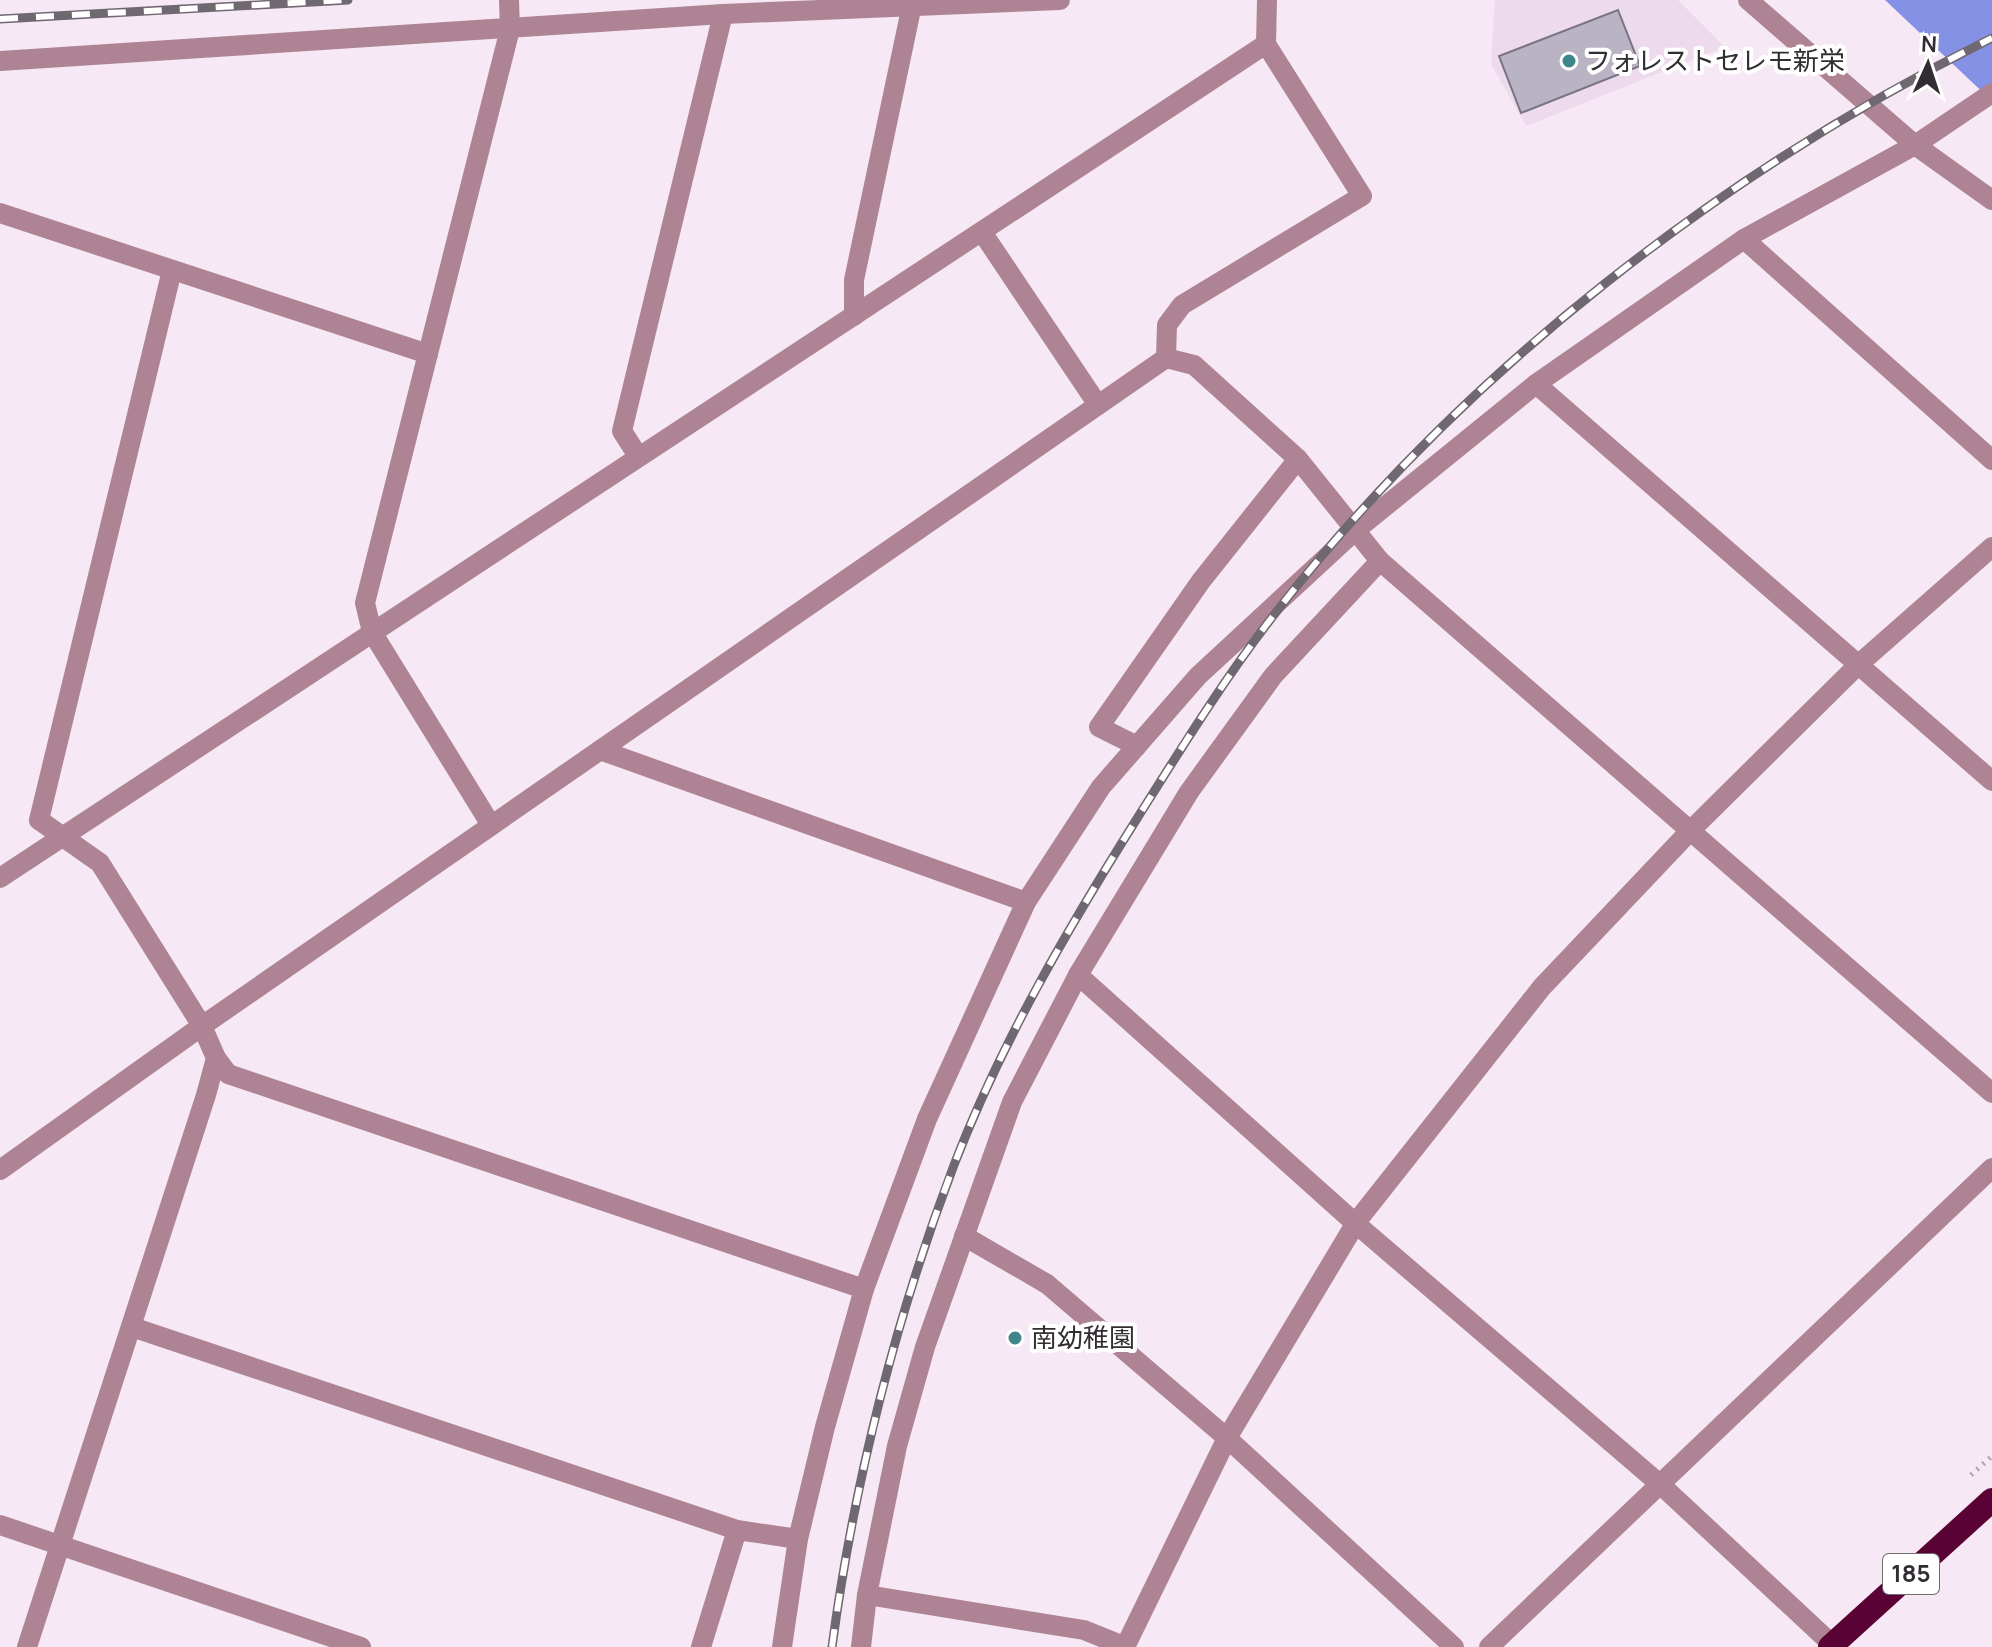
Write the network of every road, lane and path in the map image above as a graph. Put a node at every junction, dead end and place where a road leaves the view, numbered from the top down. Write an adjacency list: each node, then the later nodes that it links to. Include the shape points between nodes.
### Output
1 (509, 0): 7 (street)
2 (1060, 0): 5 (street)
3 (1267, 0): 8 (street)
4 (1748, 0): 11 (street)
5 (913, 3): 6 (street); 17 (street, via 854,280)
6 (723, 14): 7 (street); 22 (street, via 622,431)
7 (510, 29): 9 (street); 18 (street)
8 (1266, 44): 14 (street); 19 (street, via 1362,196 1182,305 1167,325)
9 (0, 61)
10 (1986, 97): 11 (street)
11 (1915, 145): 12 (street); 15 (street)
12 (1992, 200)
13 (0, 213): 16 (street)
14 (982, 232): 17 (street); 21 (street)
15 (1744, 239): 20 (street); 24 (street)
16 (172, 270): 18 (street); 35 (street, via 39,820)
17 (854, 316): 22 (street)
18 (428, 354): 28 (street, via 365,603)
19 (1166, 358): 21 (street); 23 (street, via 1194,365)
20 (1536, 384): 25 (street); 29 (street)
21 (1098, 405): 31 (street)
22 (638, 456): 28 (street)
23 (1298, 459): 25 (street); 30 (street, via 1201,581 1099,727)
24 (1992, 460)
25 (1356, 530): 27 (street); 30 (street, via 1198,676)
26 (1992, 547): 29 (street)
27 (1380, 561): 34 (street); 38 (street, via 1264,689 1189,792)
28 (372, 632): 33 (street); 35 (street)
29 (1859, 664): 32 (street); 34 (street)
30 (1137, 746): 37 (street, via 1101,787)
31 (600, 750): 33 (street); 37 (street)
32 (1992, 781)
33 (491, 825): 39 (street)
34 (1690, 831): 41 (street); 44 (street, via 1542,987)
35 (61, 838): 36 (street); 39 (street, via 100,863)
36 (0, 878)
37 (1026, 902): 46 (street, via 927,1119)
38 (1078, 975): 44 (street); 45 (street, via 1012,1102)
39 (202, 1026): 40 (street); 43 (street)
40 (216, 1058): 46 (street, via 228,1074); 47 (street)
41 (1992, 1093)
42 (1992, 1168): 49 (street)
43 (0, 1170)
44 (1355, 1223): 48 (street); 49 (street)
45 (964, 1236): 48 (street, via 1047,1284); 55 (street, via 897,1446)
46 (864, 1289): 53 (street)
47 (132, 1327): 52 (street); 54 (street)
48 (1227, 1438): 62 (street); 63 (street)
49 (1661, 1485): 56 (street); 64 (street)
50 (1992, 1500): 56 (highway, 185)
51 (0, 1525): 54 (street)
52 (737, 1530): 53 (street); 59 (street)
53 (798, 1539): 60 (street)
54 (60, 1545): 57 (street); 58 (street)
55 (867, 1595): 61 (street); 62 (street, via 1084,1630)
56 (1832, 1646)
57 (27, 1647)
58 (361, 1647)
59 (701, 1647)
60 (782, 1647)
61 (861, 1647)
62 (1125, 1647)
63 (1454, 1647)
64 (1489, 1647)

